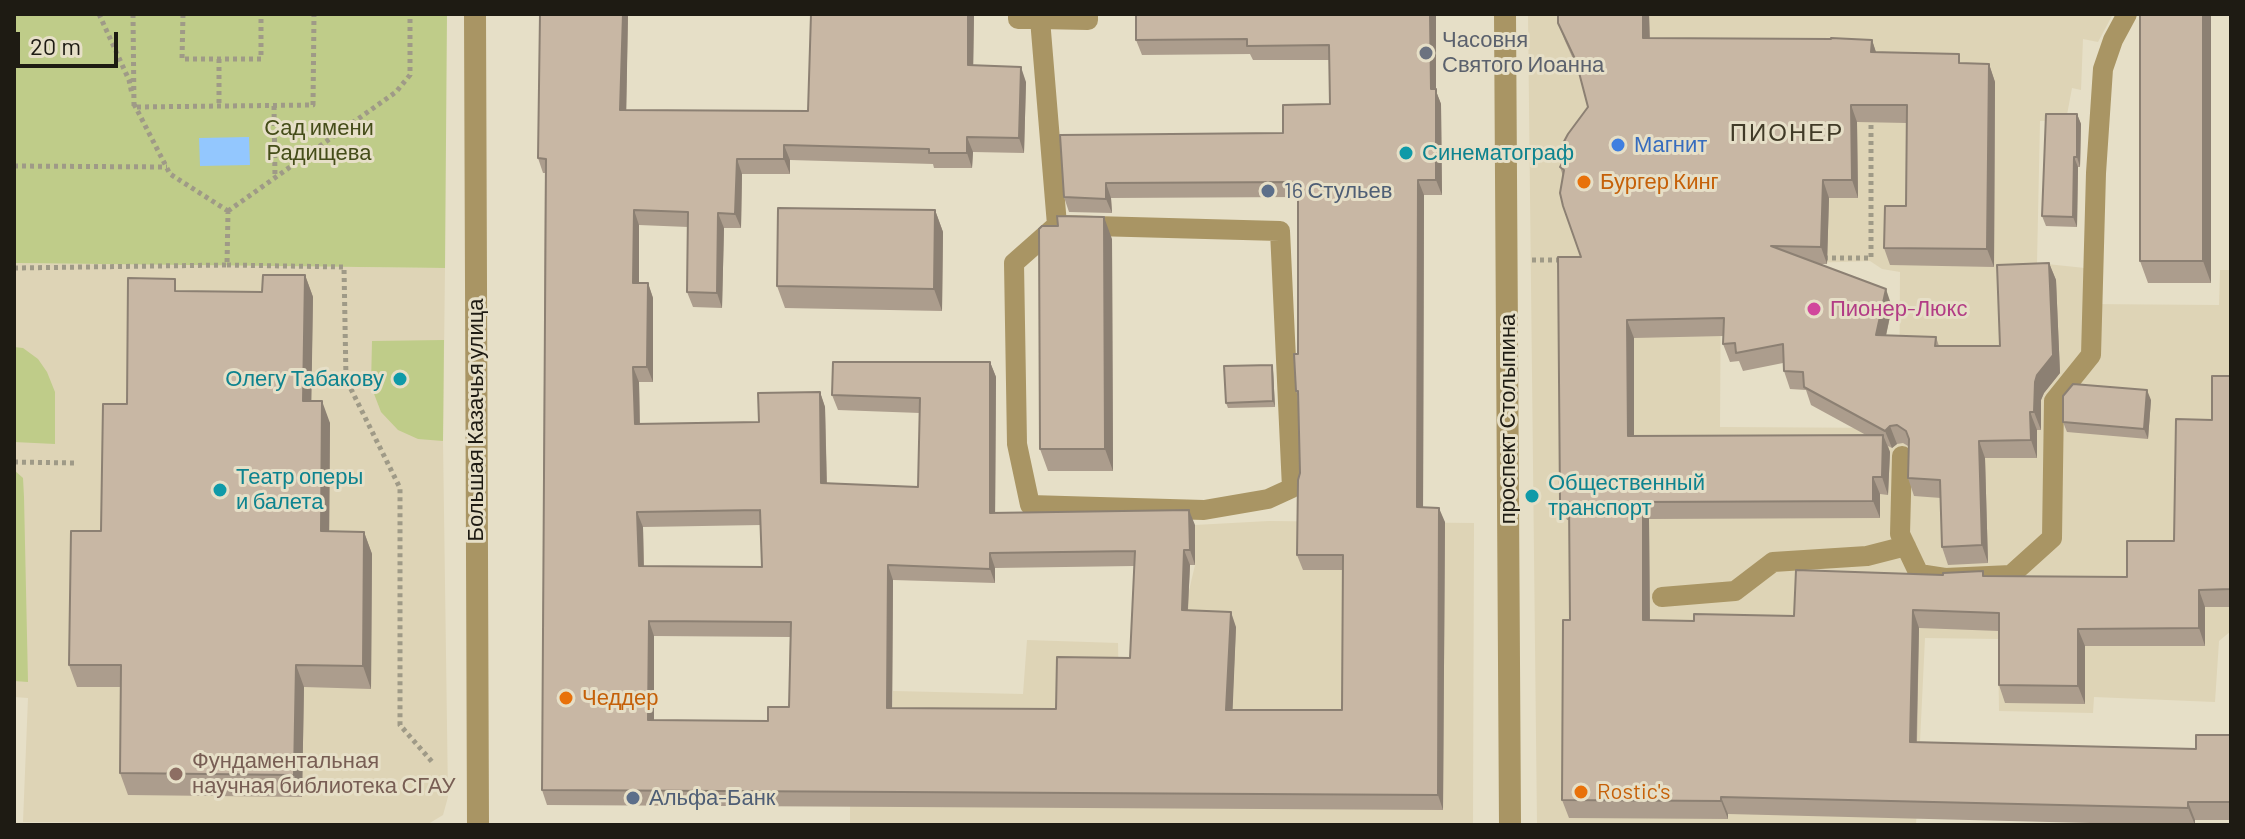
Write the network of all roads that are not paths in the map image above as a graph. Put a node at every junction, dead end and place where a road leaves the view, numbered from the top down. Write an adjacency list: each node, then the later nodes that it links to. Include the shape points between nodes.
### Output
1 (475, 14): 11 (street, Большая Казачья улица)
2 (1018, 14): 6 (lane, via 1018,19)
3 (1088, 14): 6 (lane, via 1088,20)
4 (1505, 14): 12 (street, проспект Столыпина)
5 (2127, 14): 9 (lane, via 2103,69 2091,355 2054,401 2052,538 2011,575 1919,574)
6 (1040, 19): 7 (lane)
7 (1057, 225): 7 (lane, via 1280,231 1292,488 1268,499 1204,510 1030,505 1017,444 1014,263)
8 (1902, 456): 9 (lane, via 1900,534)
9 (1906, 546): 10 (lane, via 1867,556 1773,562 1735,591)
10 (1662, 597)
11 (478, 825)
12 (1510, 825)

